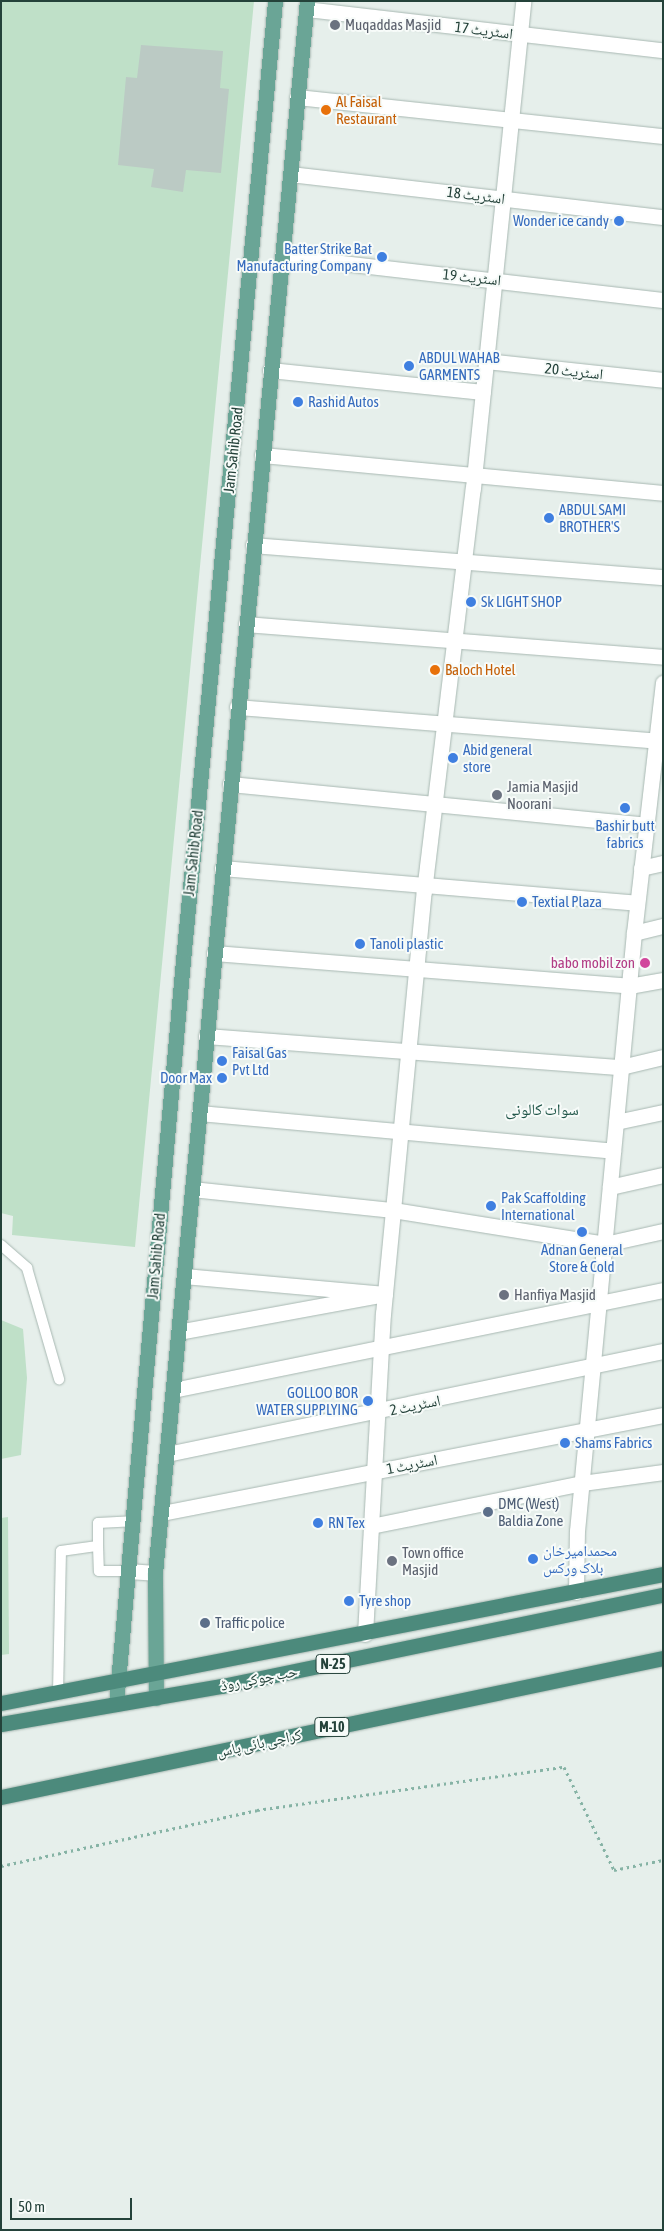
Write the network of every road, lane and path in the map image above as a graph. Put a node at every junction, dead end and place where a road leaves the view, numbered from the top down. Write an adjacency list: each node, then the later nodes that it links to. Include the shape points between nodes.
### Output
1 (276, 1): 81 (main road, Jam Sahib Road)
2 (523, 1): 4 (street)
3 (306, 5): 4 (street, اسٹریٹ 17); 6 (main road, Jam Sahib Road)
4 (520, 34): 5 (street, اسٹریٹ 17); 7 (street)
5 (663, 50)
6 (297, 97): 7 (street); 9 (main road, Jam Sahib Road)
7 (511, 120): 8 (street); 10 (street)
8 (663, 136)
9 (290, 174): 10 (street, اسٹریٹ 18); 12 (main road, Jam Sahib Road)
10 (502, 198): 11 (street, اسٹریٹ 18); 13 (street)
11 (663, 217)
12 (282, 256): 13 (street, اسٹریٹ 19); 16 (main road, Jam Sahib Road)
13 (494, 279): 14 (street, اسٹریٹ 19); 15 (street)
14 (663, 300)
15 (486, 361): 17 (street, اسٹریٹ 20); 18 (street)
16 (270, 370): 18 (street); 19 (main road, Jam Sahib Road)
17 (663, 380)
18 (482, 392): 20 (street)
19 (262, 455): 20 (street); 22 (main road, Jam Sahib Road)
20 (474, 475): 21 (street); 23 (street)
21 (663, 493)
22 (253, 545): 23 (street); 25 (main road, Jam Sahib Road)
23 (464, 561): 24 (street); 26 (street)
24 (663, 577)
25 (246, 624): 26 (street); 29 (main road, Jam Sahib Road)
26 (454, 641): 27 (street); 30 (street)
27 (663, 657)
28 (663, 683): 31 (street)
29 (237, 707): 30 (street); 32 (main road, Jam Sahib Road)
30 (444, 725): 31 (street); 33 (street)
31 (659, 742): 34 (street)
32 (230, 784): 33 (street); 37 (main road, Jam Sahib Road)
33 (434, 804): 35 (street); 39 (street)
34 (656, 806): 35 (street)
35 (646, 825): 38 (street)
36 (663, 863): 38 (street)
37 (222, 868): 39 (street); 43 (main road, Jam Sahib Road)
38 (641, 868): 40 (street)
39 (424, 886): 40 (street); 44 (street)
40 (637, 903): 42 (street)
41 (663, 926): 42 (street)
42 (634, 933): 46 (street)
43 (214, 952): 44 (street); 47 (main road, Jam Sahib Road)
44 (416, 969): 46 (street); 48 (street)
45 (663, 980): 46 (street)
46 (629, 986): 50 (street)
47 (206, 1036): 48 (street); 52 (main road, Jam Sahib Road)
48 (409, 1051): 50 (street); 54 (street)
49 (663, 1057): 50 (street)
50 (622, 1067): 53 (street)
51 (663, 1112): 53 (street)
52 (199, 1113): 54 (street); 58 (main road, Jam Sahib Road)
53 (616, 1122): 55 (street)
54 (401, 1132): 55 (street); 59 (street)
55 (613, 1152): 57 (street)
56 (663, 1174): 57 (street)
57 (610, 1187): 61 (street)
58 (192, 1189): 59 (street); 63 (main road, Jam Sahib Road)
59 (393, 1210): 61 (street); 65 (street)
60 (663, 1231): 61 (street)
61 (605, 1244): 66 (street)
62 (1, 1245): 71 (lane, via 27,1268)
63 (184, 1276): 65 (street); 67 (main road, Jam Sahib Road)
64 (663, 1290): 66 (street)
65 (385, 1294): 67 (street); 68 (street)
66 (599, 1302): 68 (street); 70 (street)
67 (178, 1332): 72 (main road, Jam Sahib Road)
68 (381, 1347): 72 (street); 73 (street)
69 (663, 1351): 70 (street, اسٹریٹ 2)
70 (593, 1366): 73 (street, اسٹریٹ 2); 75 (street)
71 (59, 1379)
72 (173, 1390): 76 (main road, Jam Sahib Road)
73 (378, 1413): 76 (street, اسٹریٹ 2); 77 (street)
74 (663, 1415): 75 (street, اسٹریٹ 1)
75 (587, 1430): 77 (street, اسٹریٹ 1); 79 (street)
76 (167, 1454): 80 (main road, Jam Sahib Road)
77 (374, 1472): 80 (street, اسٹریٹ 1); 82 (street)
78 (663, 1472): 79 (street)
79 (582, 1483): 82 (street); 87 (street)
80 (162, 1513): 85 (main road, Jam Sahib Road)
81 (132, 1521): 83 (lane, via 98,1523); 84 (main road, Jam Sahib Road)
82 (371, 1526): 89 (street)
83 (98, 1546): 84 (lane, via 99,1572); 93 (lane, via 61,1551)
84 (128, 1571): 85 (street); 92 (main road, Jam Sahib Road)
85 (155, 1573): 91 (main road, Jam Sahib Road)
86 (663, 1574): 87 (highway, حب چوکی روڈ / N-25)
87 (576, 1592): 89 (highway, حب چوکی روڈ / N-25)
88 (663, 1595): 94 (highway, حب چوکی روڈ / N-25)
89 (365, 1634): 91 (highway, حب چوکی روڈ / N-25)
90 (663, 1658): 98 (highway, کراچی بائی پاس / M-10)
91 (156, 1674): 92 (highway, حب چوکی روڈ / N-25); 94 (main road, Jam Sahib Road)
92 (118, 1682): 93 (highway, حب چوکی روڈ / N-25); 96 (main road, Jam Sahib Road)
93 (58, 1693): 95 (highway, حب چوکی روڈ / N-25)
94 (156, 1698): 96 (highway, حب چوکی روڈ / N-25)
95 (1, 1703)
96 (116, 1704): 97 (highway, حب چوکی روڈ / N-25)
97 (1, 1724)
98 (1, 1797)
99 (663, 1860): 100 (path, via 614,1870 564,1768 257,1810)
100 (1, 1866)

